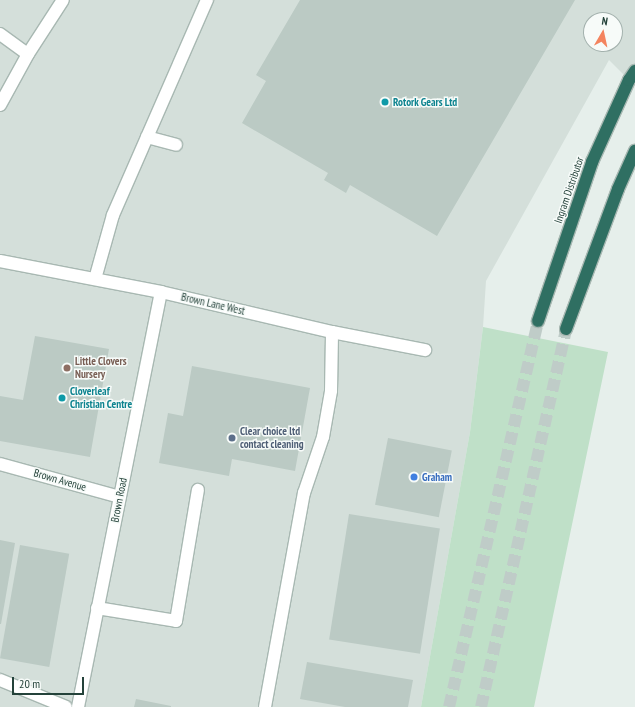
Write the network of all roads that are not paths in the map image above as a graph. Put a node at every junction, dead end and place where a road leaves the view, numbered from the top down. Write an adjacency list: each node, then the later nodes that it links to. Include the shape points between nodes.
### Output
1 (63, 0): 4 (street)
2 (207, 0): 7 (street)
3 (0, 34): 4 (street)
4 (28, 54): 6 (street)
5 (635, 71): 13 (highway, Ingram Distributor, via 592,162)
6 (0, 105)
7 (146, 137): 8 (street); 11 (street, via 113,215)
8 (176, 144)
9 (635, 152): 14 (highway, via 618,189)
10 (0, 261): 11 (street, Brown Lane West)
11 (95, 279): 12 (street, Brown Lane West)
12 (161, 292): 15 (street, Brown Lane West); 19 (street, Brown Road)
13 (538, 321)
14 (566, 329)
15 (332, 332): 16 (street, Brown Lane West); 24 (street, via 331,391 323,437 304,494)
16 (425, 350)
17 (0, 464): 19 (street, Brown Avenue)
18 (198, 490): 20 (street, via 176,621)
19 (120, 497): 20 (street, Brown Road)
20 (97, 608): 23 (street, Brown Road)
21 (0, 680): 22 (street)
22 (66, 707)
23 (78, 707)
24 (265, 707)

